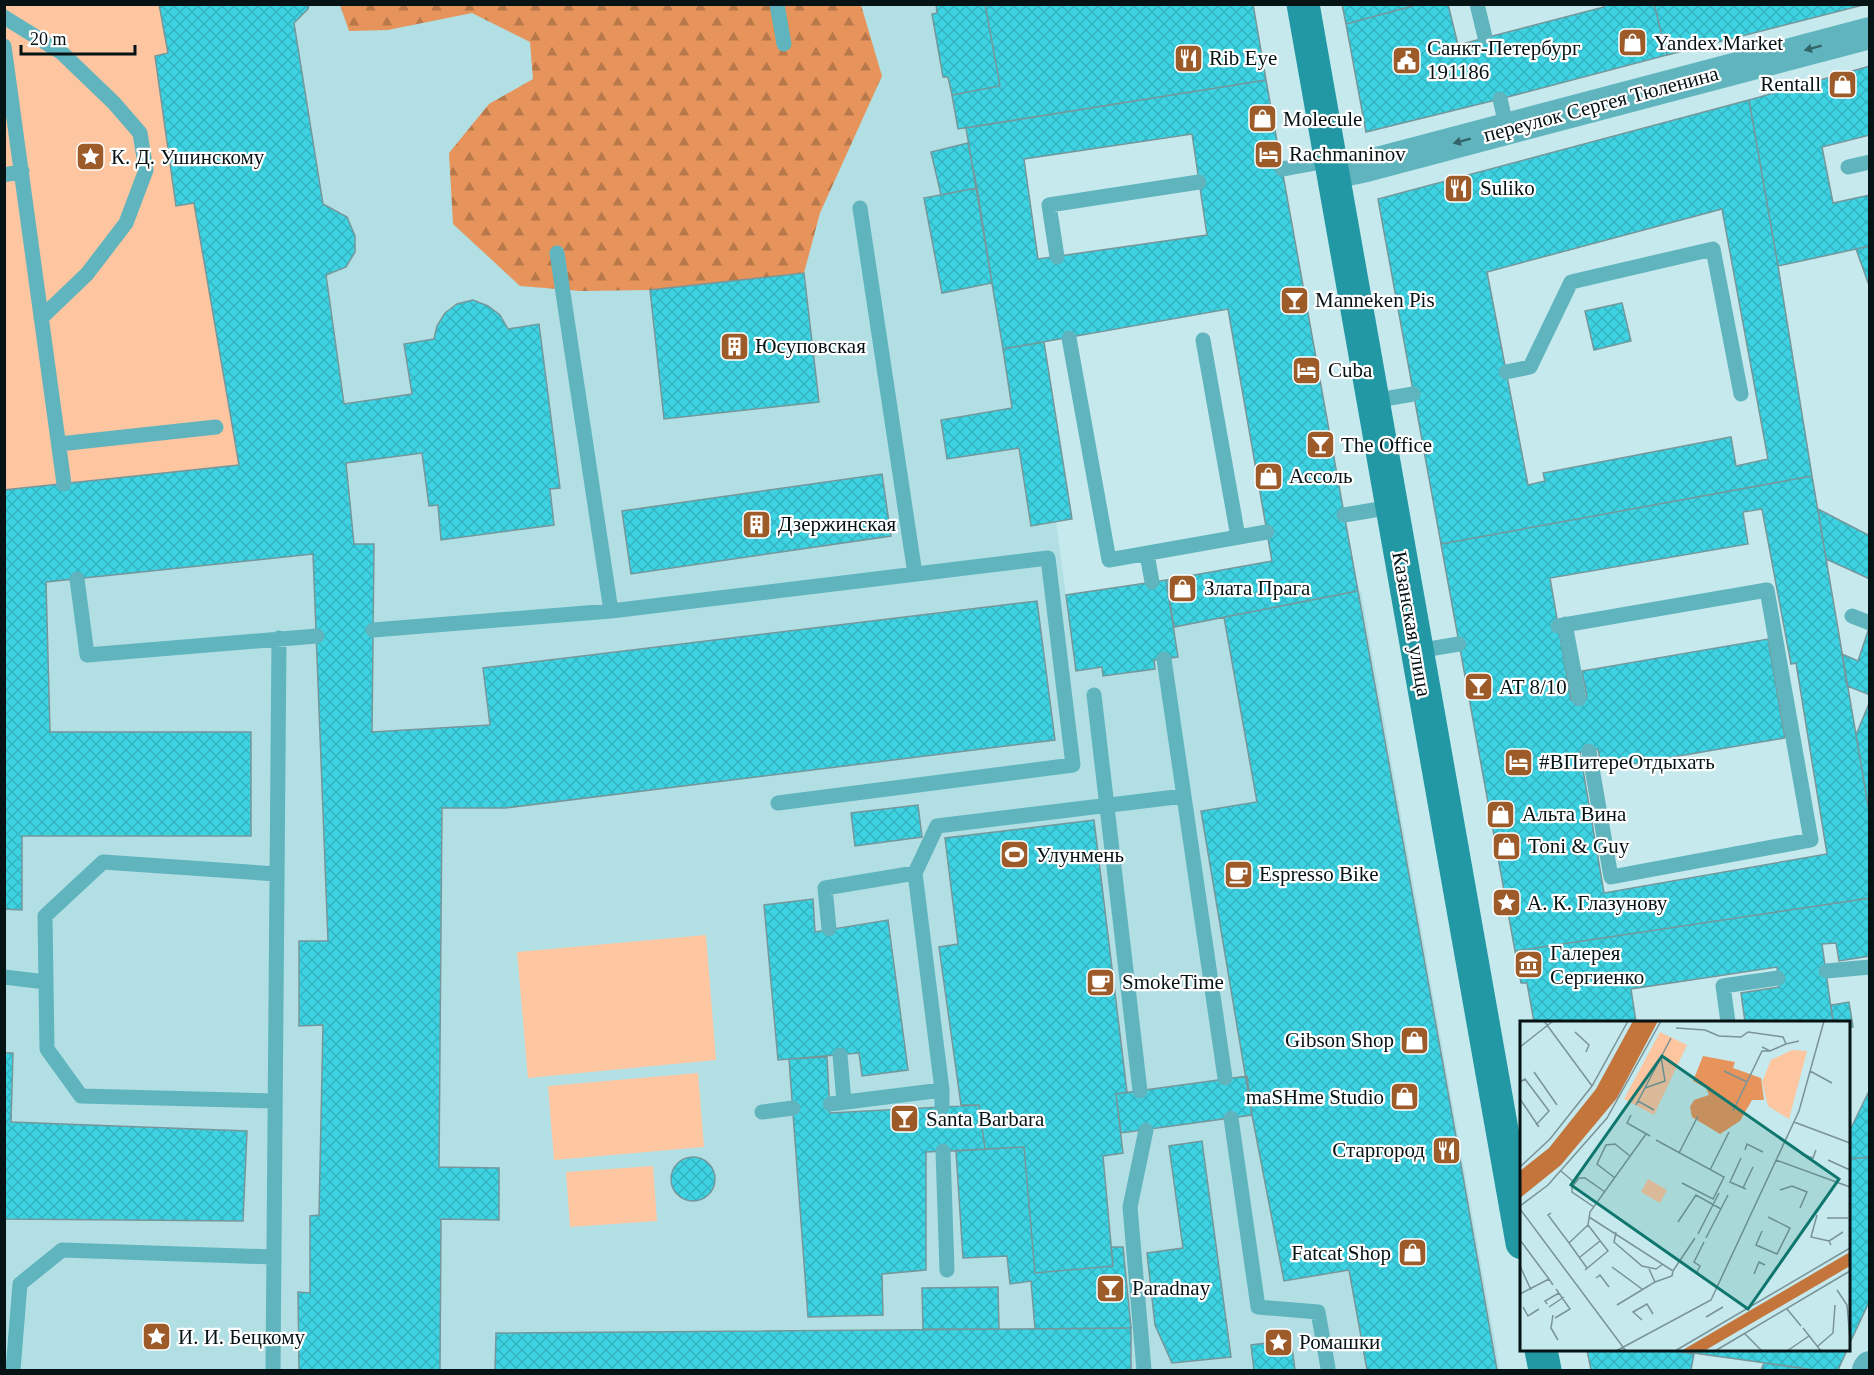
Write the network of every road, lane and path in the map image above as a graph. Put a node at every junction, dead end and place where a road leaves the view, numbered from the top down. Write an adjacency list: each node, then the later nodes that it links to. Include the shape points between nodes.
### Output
1 (777, 4): 7 (lane)
2 (1303, 4): 10 (street, Казанская улица)
3 (1478, 5): 6 (lane)
4 (4, 17): 19 (lane, via 62,53 114,103 140,134 146,170 126,223 87,274)
5 (1869, 33): 10 (street, переулок Сергея Тюленина, one-way to 10, via 1504,114)
6 (1485, 38)
7 (784, 44)
8 (4, 46): 13 (lane)
9 (1869, 162): 11 (lane)
10 (1332, 167): 12 (lane); 25 (street, Казанская улица)
11 (1848, 167)
12 (1282, 169)
13 (22, 171): 14 (lane); 19 (lane)
14 (4, 175)
15 (1199, 182): 18 (lane, via 1049,206)
16 (860, 208): 34 (lane)
17 (557, 253): 37 (lane)
18 (1057, 257)
19 (41, 318): 27 (lane)
20 (1069, 338): 33 (lane, via 1109,560)
21 (1203, 340): 32 (lane)
22 (1506, 372): 24 (lane, via 1530,368 1571,282 1713,249)
23 (1413, 394): 25 (lane)
24 (1741, 394)
25 (1373, 401): 29 (street, Казанская улица)
26 (216, 427): 27 (lane)
27 (59, 444): 28 (lane)
28 (64, 484)
29 (1392, 507): 30 (lane); 44 (street, Казанская улица)
30 (1344, 515)
31 (1267, 532): 32 (lane)
32 (1239, 537): 33 (lane)
33 (1148, 554): 36 (lane)
34 (915, 574): 37 (lane); 50 (lane, via 1048,558 1073,765)
35 (77, 579): 42 (lane, via 87,655)
36 (1152, 582)
37 (611, 611): 40 (lane)
38 (1852, 616): 39 (lane)
39 (1869, 623)
40 (373, 630)
41 (317, 636): 42 (lane)
42 (279, 639): 53 (lane)
43 (1459, 644): 44 (lane)
44 (1417, 651): 72 (street, Казанская улица)
45 (1164, 659): 49 (lane)
46 (1094, 695): 51 (lane)
47 (1579, 699): 48 (lane, via 1561,625 1767,590 1811,840 1611,877)
48 (1589, 751)
49 (1184, 796): 51 (lane); 62 (lane)
50 (778, 802)
51 (1107, 805): 52 (lane, via 937,826); 64 (lane)
52 (915, 873): 54 (lane, via 825,888); 63 (lane)
53 (278, 874): 59 (lane, via 103,862 45,916); 65 (lane)
54 (829, 929)
55 (1869, 967): 56 (lane)
56 (1827, 971)
57 (4, 977): 59 (lane)
58 (1778, 978): 60 (lane, via 1723,986)
59 (45, 982): 65 (lane, via 47,1049 81,1096)
60 (1728, 1021)
61 (840, 1055): 63 (lane, via 837,1103)
62 (1225, 1078)
63 (942, 1090): 66 (lane)
64 (1140, 1091)
65 (275, 1101): 73 (lane)
66 (942, 1107)
67 (793, 1108): 68 (lane)
68 (762, 1112)
69 (1231, 1118): 77 (lane, via 1258,1307 1318,1312)
70 (1146, 1130): 80 (lane, via 1130,1207)
71 (943, 1151): 74 (lane)
72 (1520, 1237)
73 (273, 1257): 75 (lane, via 62,1250 20,1284); 79 (lane)
74 (947, 1270)
75 (10, 1341): 78 (lane)
76 (1541, 1351): 81 (street)
77 (1328, 1368)
78 (13, 1371)
79 (273, 1371)
80 (1144, 1371)
81 (1545, 1371)

